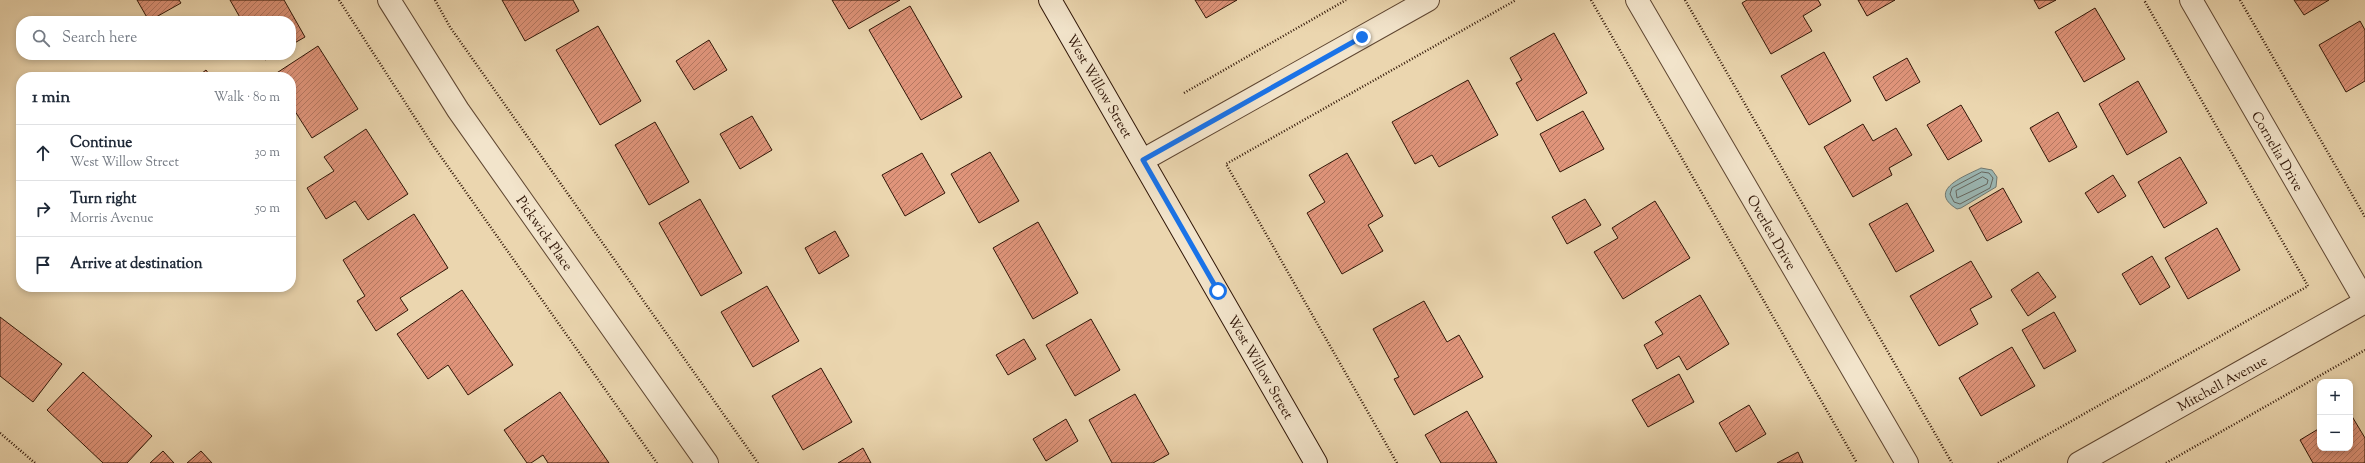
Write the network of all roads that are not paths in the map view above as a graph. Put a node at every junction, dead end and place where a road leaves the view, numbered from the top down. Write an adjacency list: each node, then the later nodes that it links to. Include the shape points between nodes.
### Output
1 (389, 0): 8 (street, Pickwick Place, via 458,110)
2 (1050, 0): 6 (street, West Willow Street)
3 (1428, 0): 6 (street)
4 (1637, 0): 10 (street, Overlea Drive)
5 (2191, 0): 7 (street, Cornelia Drive)
6 (1143, 160): 9 (street, West Willow Street)
7 (2365, 302): 11 (street, Mitchell Avenue)
8 (707, 463)
9 (1316, 463)
10 (1907, 463)
11 (2079, 463)

